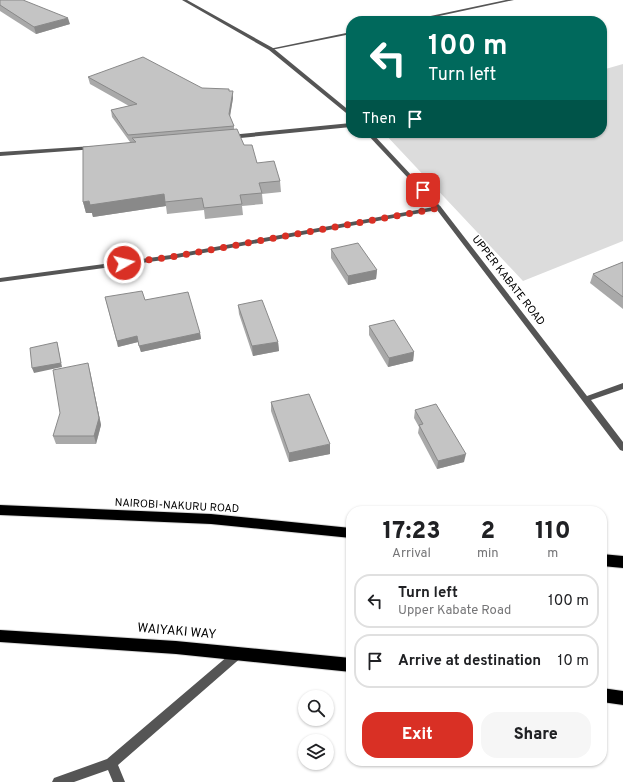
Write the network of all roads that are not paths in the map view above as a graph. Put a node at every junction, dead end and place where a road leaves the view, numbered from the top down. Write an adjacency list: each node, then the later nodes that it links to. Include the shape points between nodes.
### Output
1 (184, 0): 5 (street)
2 (512, 0): 3 (street)
3 (434, 16)
4 (346, 34): 5 (street)
5 (271, 49): 6 (street)
6 (346, 111)
7 (346, 126): 8 (street)
8 (227, 137)
9 (374, 138): 12 (street, UPPER KABATE ROAD)
10 (102, 148): 11 (street)
11 (0, 154)
12 (439, 208): 13 (street, via 171,257); 15 (street, UPPER KABATE ROAD)
13 (0, 280)
14 (623, 386): 15 (street)
15 (586, 399): 16 (street, UPPER KABATE ROAD)
16 (623, 448)
17 (0, 510): 18 (highway, NAIROBI-NAKURU ROAD, via 211,519)
18 (346, 532)
19 (607, 560): 20 (highway)
20 (623, 562)
21 (0, 636): 22 (highway, WAIYAKI WAY, via 92,640)
22 (241, 652): 23 (highway, WAIYAKI WAY); 26 (street)
23 (346, 664)
24 (607, 696): 25 (highway)
25 (623, 698)
26 (111, 763): 27 (street); 28 (street)
27 (58, 782)
28 (119, 782)

